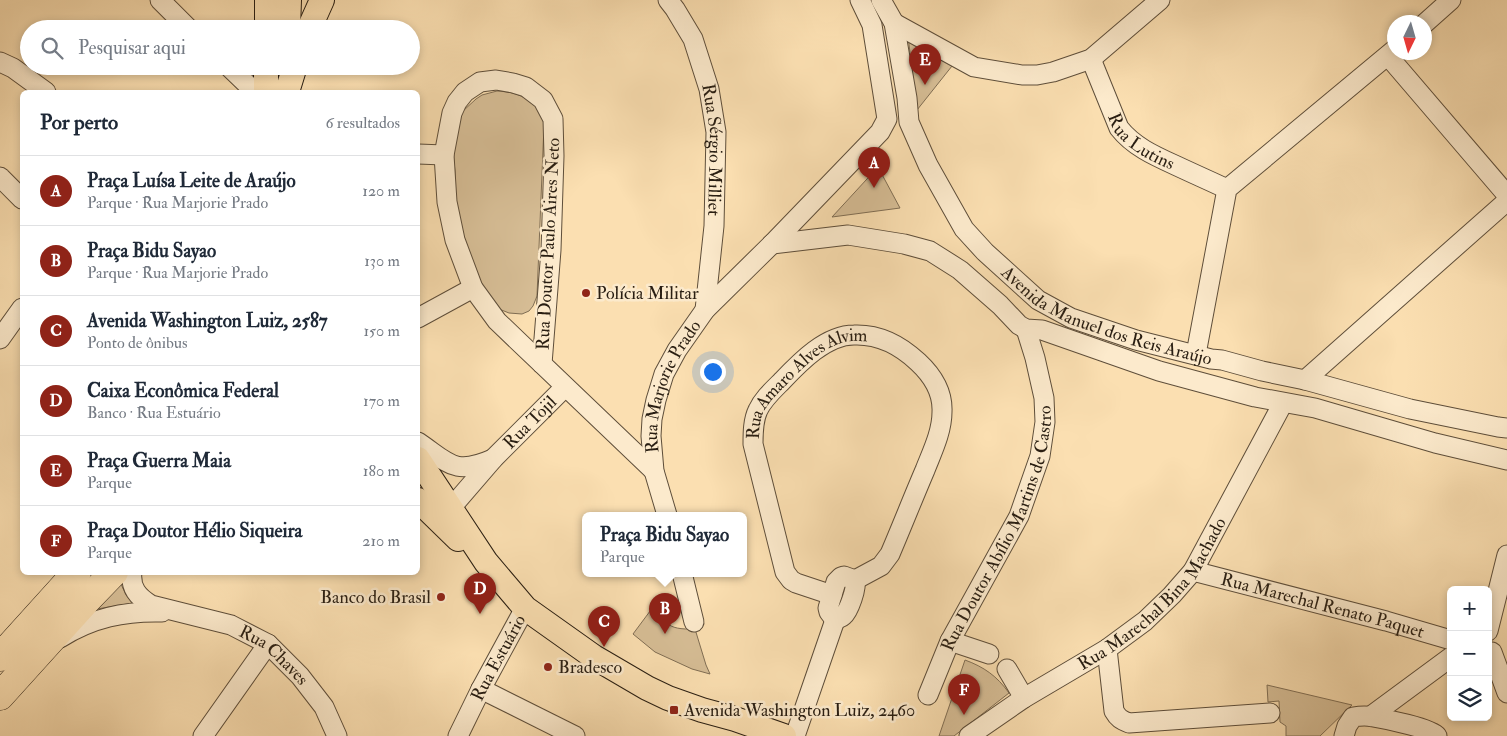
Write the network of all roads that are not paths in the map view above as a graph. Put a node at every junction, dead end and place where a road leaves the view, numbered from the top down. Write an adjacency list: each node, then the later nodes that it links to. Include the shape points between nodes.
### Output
1 (160, 0): 11 (street)
2 (267, 0): 12 (main road)
3 (289, 0): 13 (main road)
4 (322, 0): 14 (main road)
5 (668, 0): 41 (street, Rua Sérgio Milliet, via 693,39 709,88 716,132 714,226)
6 (860, 0): 16 (street)
7 (881, 0): 15 (street, Avenida Manuel dos Reis Araújo)
8 (1160, 0): 18 (street)
9 (1451, 0): 10 (street)
10 (1432, 17)
11 (181, 20)
12 (267, 20)
13 (288, 20)
14 (313, 20)
15 (894, 23): 16 (street); 18 (street, via 974,67 1037,75); 46 (street, Avenida Manuel dos Reis Araújo, via 909,122 928,165 964,229 1038,300 1071,318 1136,340)
16 (872, 25): 39 (street, Rua Marjorie Prado, via 888,118 880,132)
17 (1387, 56): 35 (street)
18 (1091, 59): 35 (street, Rua Lutins, via 1125,136 1136,146)
19 (1397, 60): 36 (street)
20 (0, 62): 21 (street)
21 (20, 73)
22 (23, 75): 27 (street)
23 (237, 75): 28 (street)
24 (266, 75): 29 (main road)
25 (287, 75): 30 (main road)
26 (292, 75): 31 (main road)
27 (43, 90)
28 (253, 90)
29 (266, 90)
30 (286, 90)
31 (287, 90)
32 (420, 154): 33 (street)
33 (444, 155): 40 (street, Rua Doutor Paulo Aires Neto, via 455,240); 47 (street, Rua Doutor Paulo Aires Neto, via 457,102 480,82 496,80 526,87 543,100 553,119 551,250)
34 (0, 177): 37 (street)
35 (1227, 189): 46 (street)
36 (1507, 196)
37 (20, 198)
38 (1507, 201): 48 (street)
39 (772, 244): 41 (street, Rua Marjorie Prado); 44 (street, Avenida Manuel dos Reis Araújo, via 848,236 930,251 960,270)
40 (473, 288): 43 (street); 47 (street, Rua Doutor Paulo Aires Neto, via 497,321)
41 (705, 310): 56 (street, Rua Marjorie Prado, via 664,374 652,419)
42 (20, 311): 45 (street)
43 (420, 317)
44 (1026, 329): 50 (street, Avenida Manuel dos Reis Araújo, via 1042,330 1159,371); 75 (street, Rua Doutor Abílio Martins de Castro, via 1044,398 1045,422 1040,456 1019,516)
45 (0, 339)
46 (1196, 354): 48 (street, Avenida Manuel dos Reis Araújo)
47 (542, 364): 49 (street, Rua Doutor Paulo Aires Neto)
48 (1305, 380): 51 (street, Avenida Manuel dos Reis Araújo, via 1410,409)
49 (565, 387): 53 (street, Rua Tojil); 56 (street, Rua Doutor Paulo Aires Neto)
50 (1283, 403): 54 (street, Avenida Manuel dos Reis Araújo, via 1315,408); 62 (street, Rua Marechal Bina Machado)
51 (1507, 428)
52 (420, 443): 53 (street, Rua Tojil, via 459,468 469,468)
53 (494, 458): 58 (street, Rua Tojil)
54 (1507, 460)
55 (420, 461): 58 (main road)
56 (654, 471): 59 (street, Rua Marjorie Prado)
57 (420, 502): 61 (main road)
58 (450, 509): 61 (main road)
59 (666, 512)
60 (1507, 554): 71 (street)
61 (486, 562): 69 (main road)
62 (1193, 571): 74 (street, Rua Marechal Renato Paquet); 78 (street, Rua Marechal Bina Machado, via 1145,621)
63 (74, 575): 81 (highway)
64 (111, 575): 77 (highway)
65 (132, 575): 70 (street, Rua Chaves, via 133,586 142,600)
66 (683, 577): 73 (street)
67 (855, 580): 68 (street, Rua Amaro Alves Alvim, via 841,577); 68 (street, Rua Amaro Alves Alvim, via 881,566 890,554 938,437 942,412 940,393 930,374 907,352 876,337 853,335 837,338 800,362 758,411 753,429 753,444 785,572 796,583); 72 (street, via 855,591 846,612)
68 (832, 594): 72 (street, via 828,612)
69 (526, 608): 84 (street, Rua Estuário); 95 (main road, via 600,660 647,688 702,710)
70 (181, 613): 76 (street, Rua Chaves, via 231,624); 77 (street, Rua Chaves, via 122,613 72,631)
71 (1492, 615)
72 (835, 620): 96 (street)
73 (694, 622)
74 (1447, 639)
75 (950, 641): 80 (street); 86 (street, Rua Doutor Abílio Martins de Castro)
76 (268, 644): 91 (street); 92 (street, Rua Chaves, via 300,676 324,707)
77 (42, 649): 87 (highway)
78 (1107, 649): 88 (street, Rua Marechal Bina Machado); 89 (street, via 1114,712 1121,720 1129,723)
79 (1496, 653): 85 (street)
80 (989, 654)
81 (0, 656)
82 (1447, 660): 90 (street)
83 (1007, 669): 88 (street)
84 (481, 689): 93 (street, Rua Estuário); 94 (street)
85 (1507, 693)
86 (928, 695)
87 (0, 696)
88 (1024, 698): 97 (street, Rua Marechal Bina Machado)
89 (1270, 713)
90 (1371, 716): 98 (street, via 1353,717); 99 (street, via 1424,728)
91 (203, 736)
92 (337, 736)
93 (458, 736)
94 (575, 736)
95 (784, 736)
96 (795, 736)
97 (969, 736)
98 (1344, 736)
99 (1437, 736)

